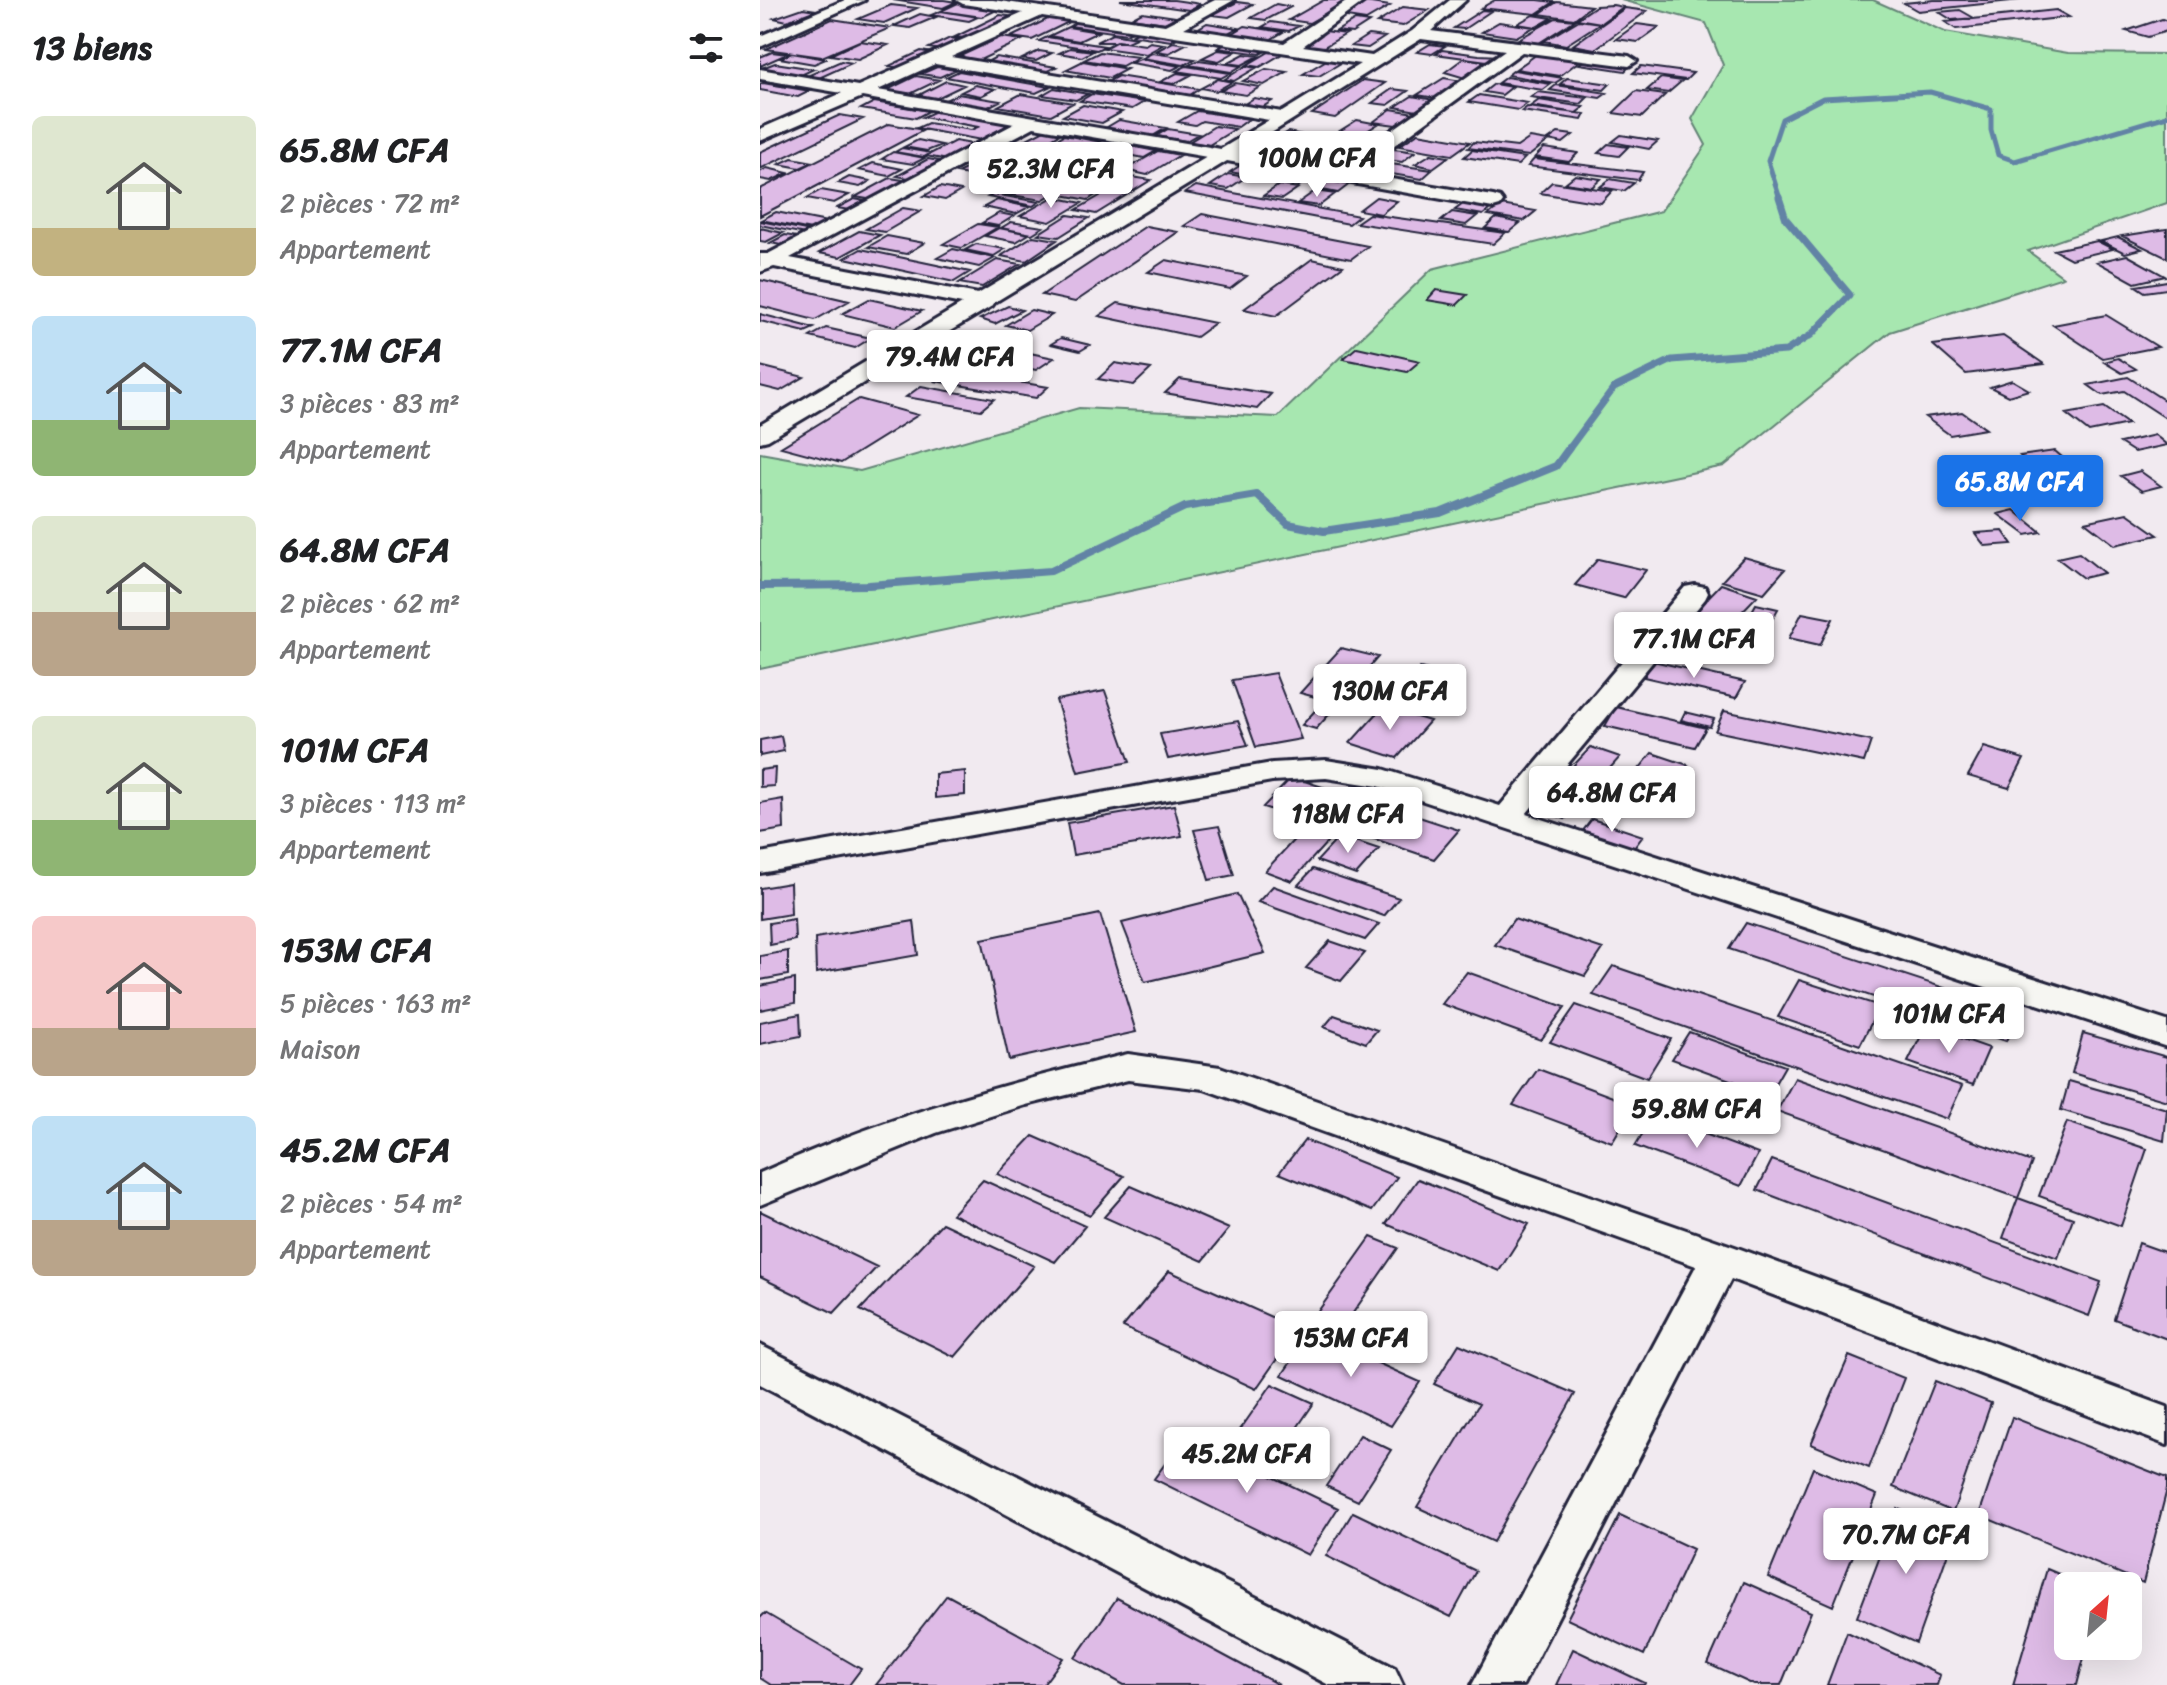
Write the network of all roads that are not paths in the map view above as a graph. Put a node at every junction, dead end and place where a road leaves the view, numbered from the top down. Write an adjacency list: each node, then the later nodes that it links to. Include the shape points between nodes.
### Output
1 (858, 0): 8 (street)
2 (963, 0): 6 (street)
3 (1227, 0): 9 (street)
4 (1359, 0): 13 (street)
5 (1459, 0): 10 (street)
6 (1039, 12): 9 (street); 14 (street)
7 (760, 20): 8 (street)
8 (798, 26): 11 (street)
9 (1168, 30): 13 (street)
10 (1418, 34): 12 (street); 15 (street)
11 (760, 42)
12 (1519, 47): 16 (street); 23 (street)
13 (1287, 48): 15 (street)
14 (933, 59): 18 (street); 19 (street)
15 (1373, 61): 19 (street)
16 (1629, 61)
17 (760, 74): 18 (street)
18 (860, 91): 20 (street); 21 (street)
19 (1285, 118): 22 (street)
20 (1032, 121): 22 (street); 25 (street)
21 (760, 136)
22 (1223, 155): 23 (street); 26 (street)
23 (1341, 175): 24 (street)
24 (1493, 202)
25 (764, 262): 26 (street)
26 (985, 302): 27 (street)
27 (760, 435)
28 (1695, 593): 29 (street)
29 (1506, 818): 30 (street, via 1383,778 1326,769 1272,772); 31 (street)
30 (760, 863)
31 (2167, 1034)
32 (760, 1190): 33 (street, via 923,1123 1128,1067 1207,1076)
33 (1721, 1258): 35 (street); 37 (street)
34 (760, 1363): 36 (street)
35 (2167, 1426)
36 (1378, 1685)
37 (1497, 1685)

